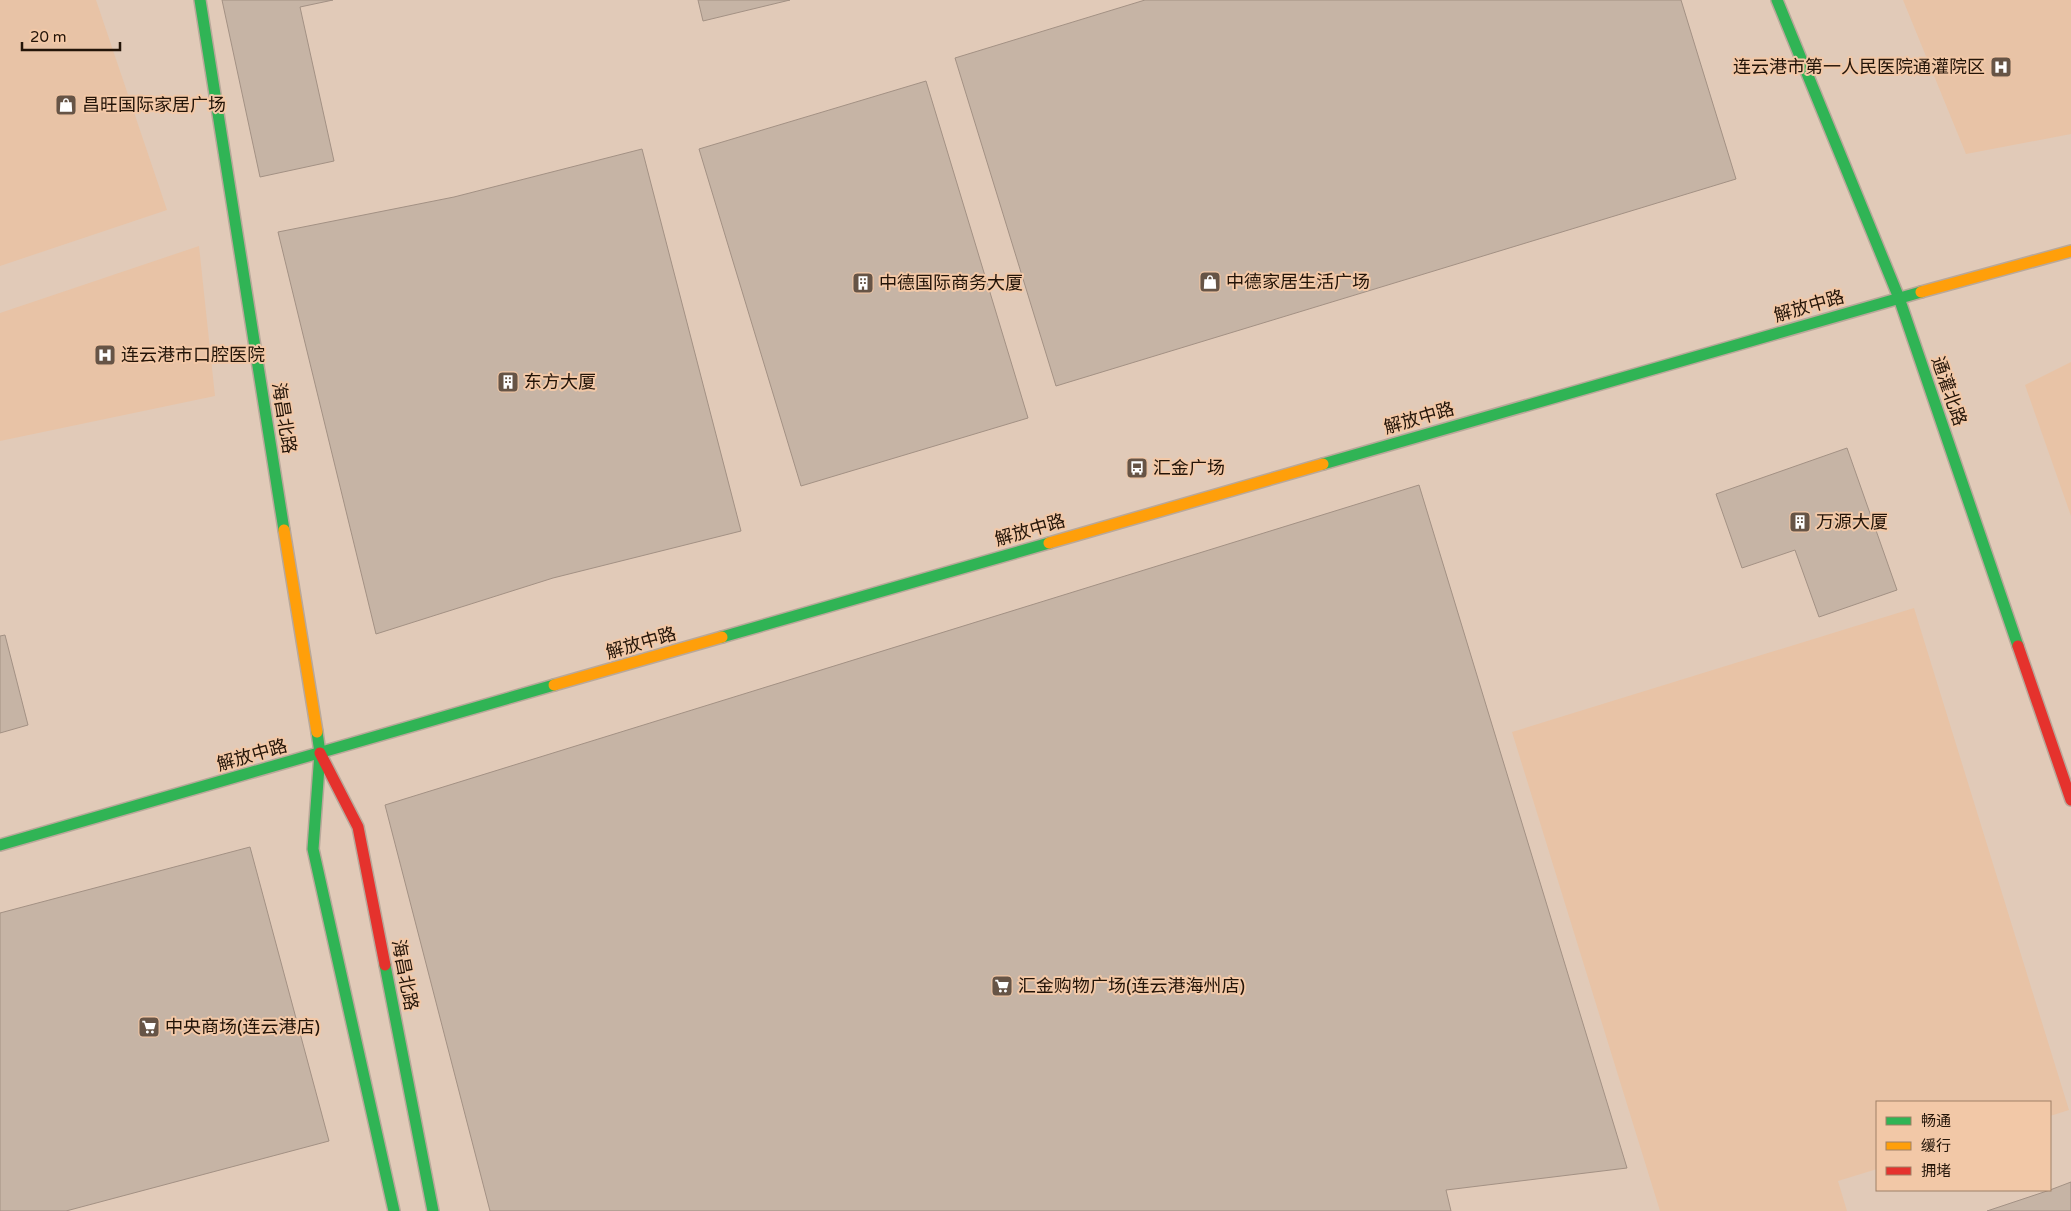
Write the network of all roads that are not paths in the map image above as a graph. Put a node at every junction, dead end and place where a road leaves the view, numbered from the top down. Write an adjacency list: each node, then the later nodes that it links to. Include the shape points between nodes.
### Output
1 (200, 0): 5 (main road, 海昌北路)
2 (1777, 0): 4 (main road, 通灌北路)
3 (2071, 251): 4 (main road, 解放中路)
4 (1899, 298): 5 (main road, 解放中路); 6 (main road, 通灌北路)
5 (320, 753): 7 (main road, 解放中路); 8 (main road, 海昌北路, via 313,849); 9 (main road, 海昌北路, via 358,827)
6 (2071, 800)
7 (0, 845)
8 (394, 1211)
9 (433, 1211)

